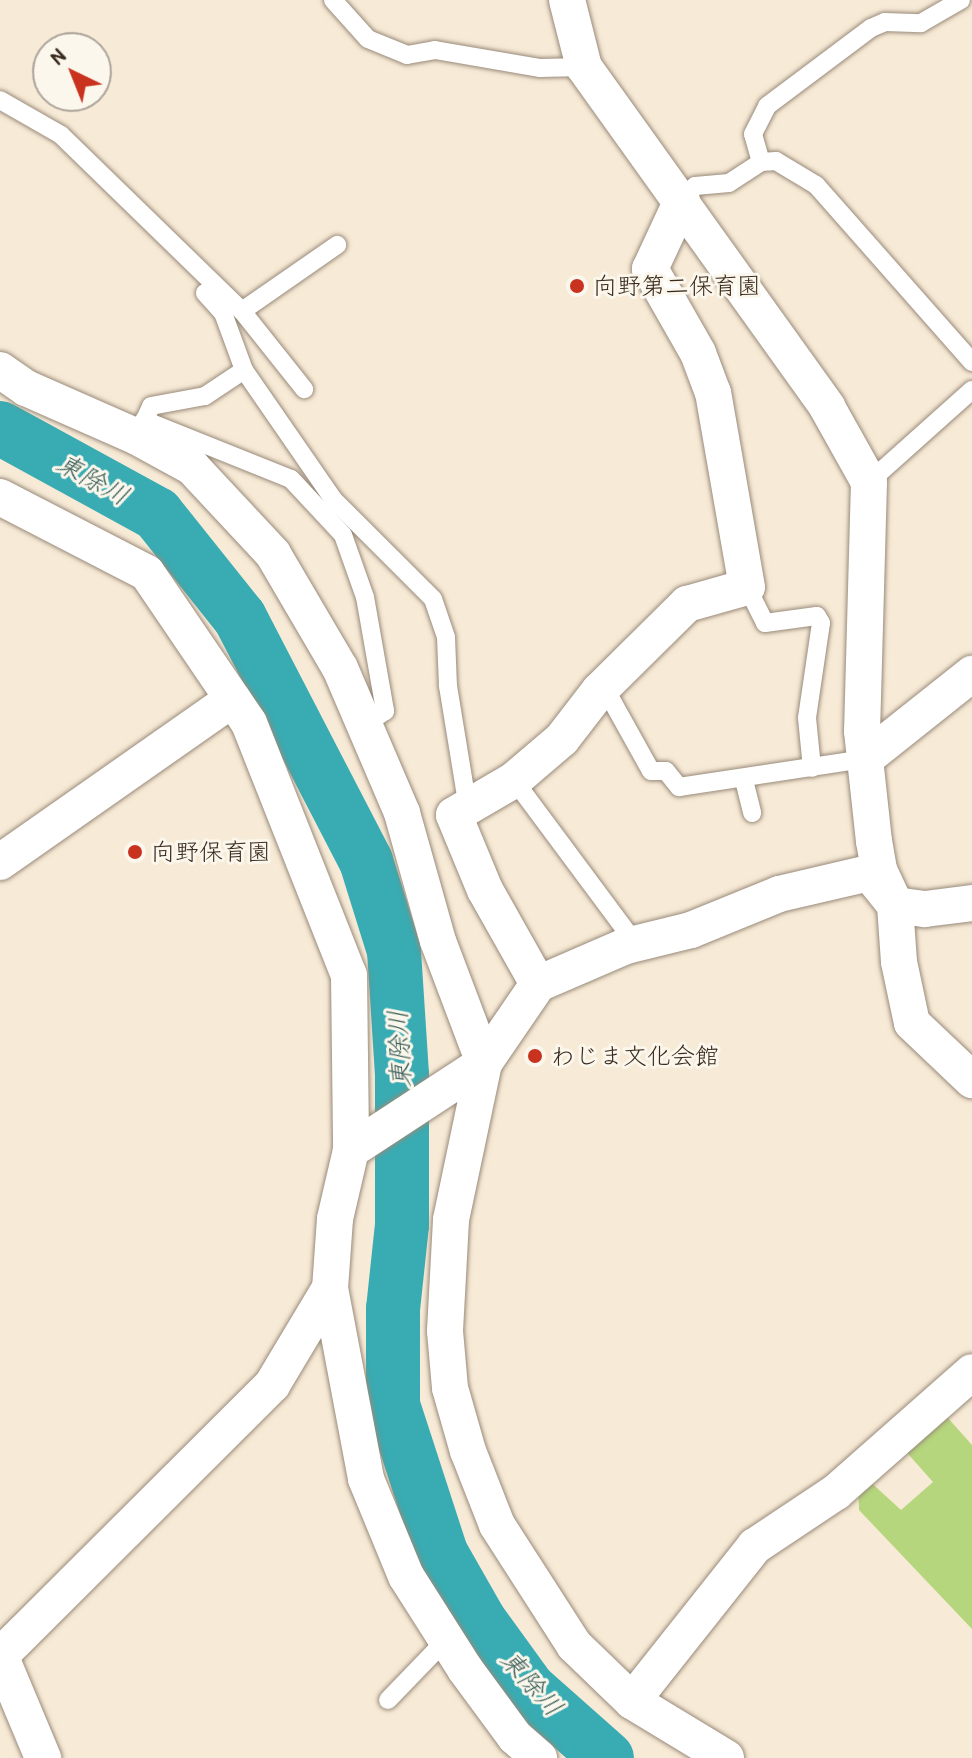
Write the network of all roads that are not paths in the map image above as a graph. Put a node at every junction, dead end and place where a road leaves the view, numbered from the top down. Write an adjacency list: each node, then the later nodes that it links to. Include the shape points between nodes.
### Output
1 (333, 0): 4 (lane, via 368,39 407,55 435,50 540,68)
2 (567, 0): 4 (street)
3 (961, 0): 6 (lane, via 921,23 885,22 871,28 767,106 753,134)
4 (584, 67): 7 (street, via 622,127)
5 (0, 100): 10 (lane, via 61,135)
6 (761, 162): 7 (lane, via 729,183 695,186); 11 (lane, via 776,161 816,185)
7 (682, 200): 17 (street, via 827,407); 19 (street, via 650,269 692,341 713,393)
8 (337, 245): 10 (lane)
9 (205, 293): 13 (lane, via 223,313)
10 (242, 311): 14 (lane)
11 (972, 362)
12 (0, 370): 16 (street, via 26,388)
13 (244, 370): 16 (lane, via 205,396 151,406); 28 (lane, via 333,499 433,599 446,637 448,686)
14 (304, 389)
15 (972, 390): 17 (lane)
16 (141, 428): 23 (street, via 192,467 273,554 340,668); 23 (lane, via 291,479 343,535 365,597 385,711)
17 (869, 482): 24 (street)
18 (0, 497): 22 (street, via 147,573)
19 (747, 587): 21 (street, via 687,604); 25 (lane, via 765,623 817,616 821,623 807,718)
20 (972, 674): 24 (street)
21 (599, 691): 26 (street, via 562,739); 27 (lane, via 612,701 651,771 666,771 679,787)
22 (233, 699): 30 (street); 37 (street, via 249,723 349,975)
23 (364, 725): 35 (street, via 402,813 438,941)
24 (865, 759): 25 (lane); 32 (street, via 879,870)
25 (812, 768): 27 (lane)
26 (514, 780): 28 (street); 33 (lane)
27 (744, 780): 29 (lane)
28 (468, 808): 34 (street, via 454,815 468,853)
29 (752, 813)
30 (0, 862)
31 (972, 903): 32 (street, via 925,909)
32 (895, 905): 33 (street, via 869,873 779,894 691,930); 36 (street, via 899,962 912,1023)
33 (636, 944): 34 (street)
34 (538, 984): 35 (street)
35 (484, 1063): 37 (street); 43 (street, via 451,1220 445,1331 450,1388 497,1525 574,1645)
36 (972, 1080)
37 (351, 1150): 38 (street, via 335,1219)
38 (330, 1288): 40 (street, via 366,1479 406,1576); 41 (street, via 272,1385)
39 (972, 1372): 43 (street, via 836,1492 755,1546)
40 (446, 1640): 42 (lane); 45 (street, via 515,1737)
41 (0, 1656): 44 (street)
42 (388, 1700)
43 (632, 1701): 46 (street)
44 (43, 1758)
45 (539, 1758)
46 (726, 1758)

